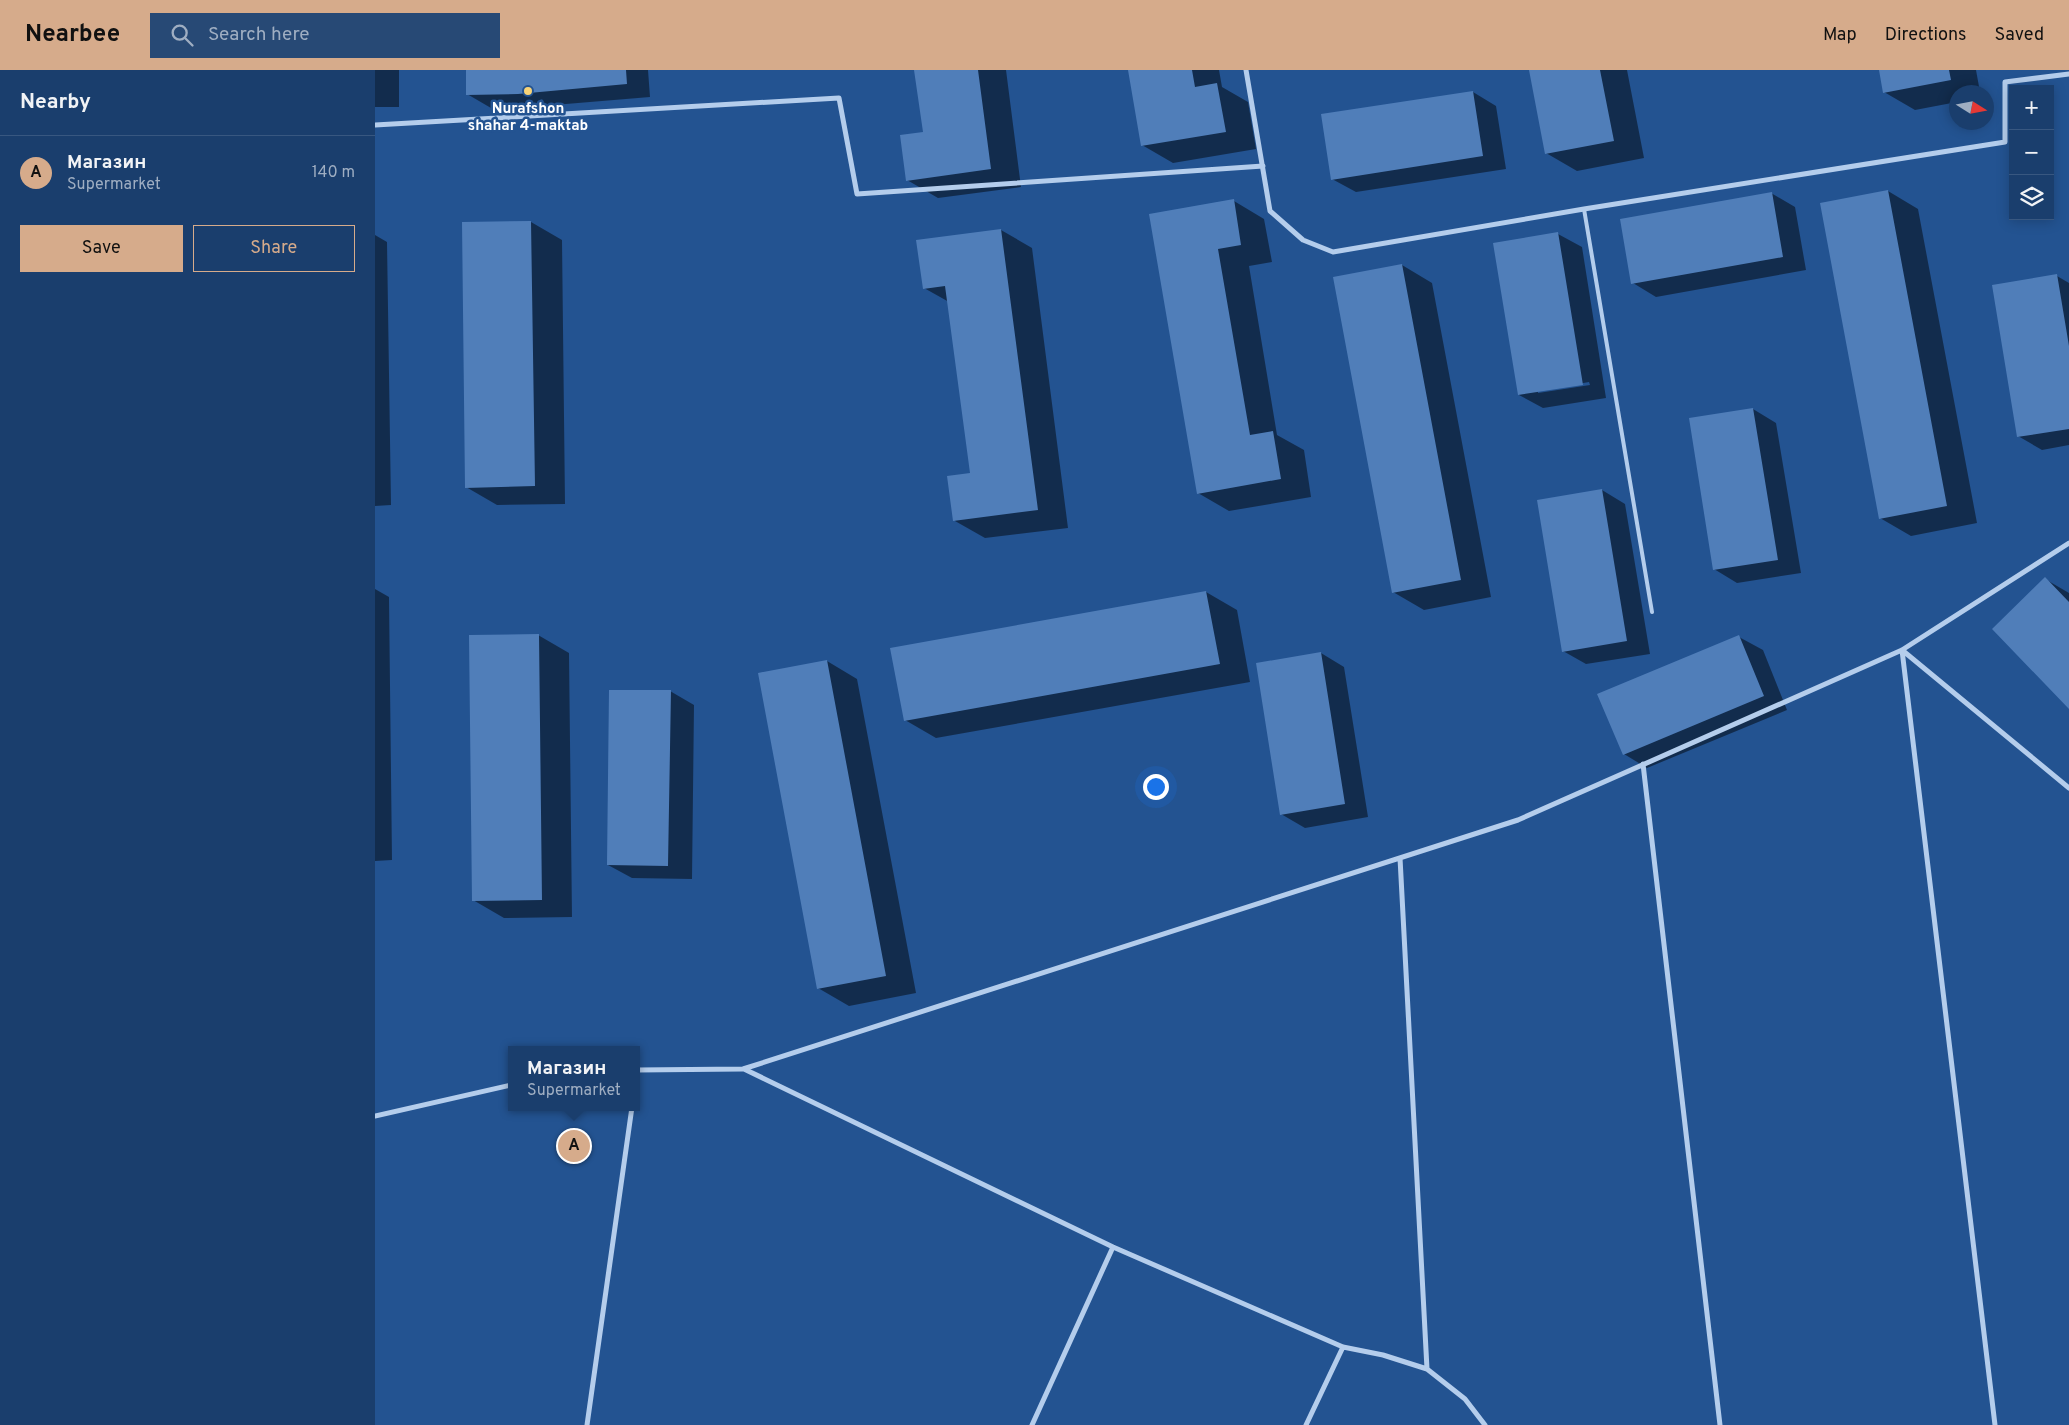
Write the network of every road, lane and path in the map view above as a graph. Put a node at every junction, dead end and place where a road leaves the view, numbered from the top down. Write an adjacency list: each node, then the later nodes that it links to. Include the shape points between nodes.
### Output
1 (1246, 70): 4 (street)
2 (2069, 74): 5 (street, via 2005,82 2005,142)
3 (375, 125): 4 (street, via 839,98 857,194)
4 (1263, 166): 5 (street, via 1270,211 1303,240 1333,252)
5 (1584, 209): 7 (lane)
6 (2069, 543): 8 (street)
7 (1653, 612)
8 (1902, 650): 9 (street); 10 (street); 25 (street)
9 (1643, 764): 11 (street, via 1518,820); 24 (street)
10 (2069, 788)
11 (1400, 858): 12 (street); 19 (street)
12 (743, 1069): 13 (street); 17 (street)
13 (640, 1070)
14 (508, 1086): 16 (street)
15 (631, 1111): 20 (street)
16 (375, 1116)
17 (1113, 1247): 18 (street); 21 (street)
18 (1343, 1347): 19 (street); 22 (street)
19 (1427, 1369): 23 (street, via 1465,1399)
20 (587, 1425)
21 (1032, 1425)
22 (1306, 1425)
23 (1485, 1425)
24 (1720, 1425)
25 (1995, 1425)

